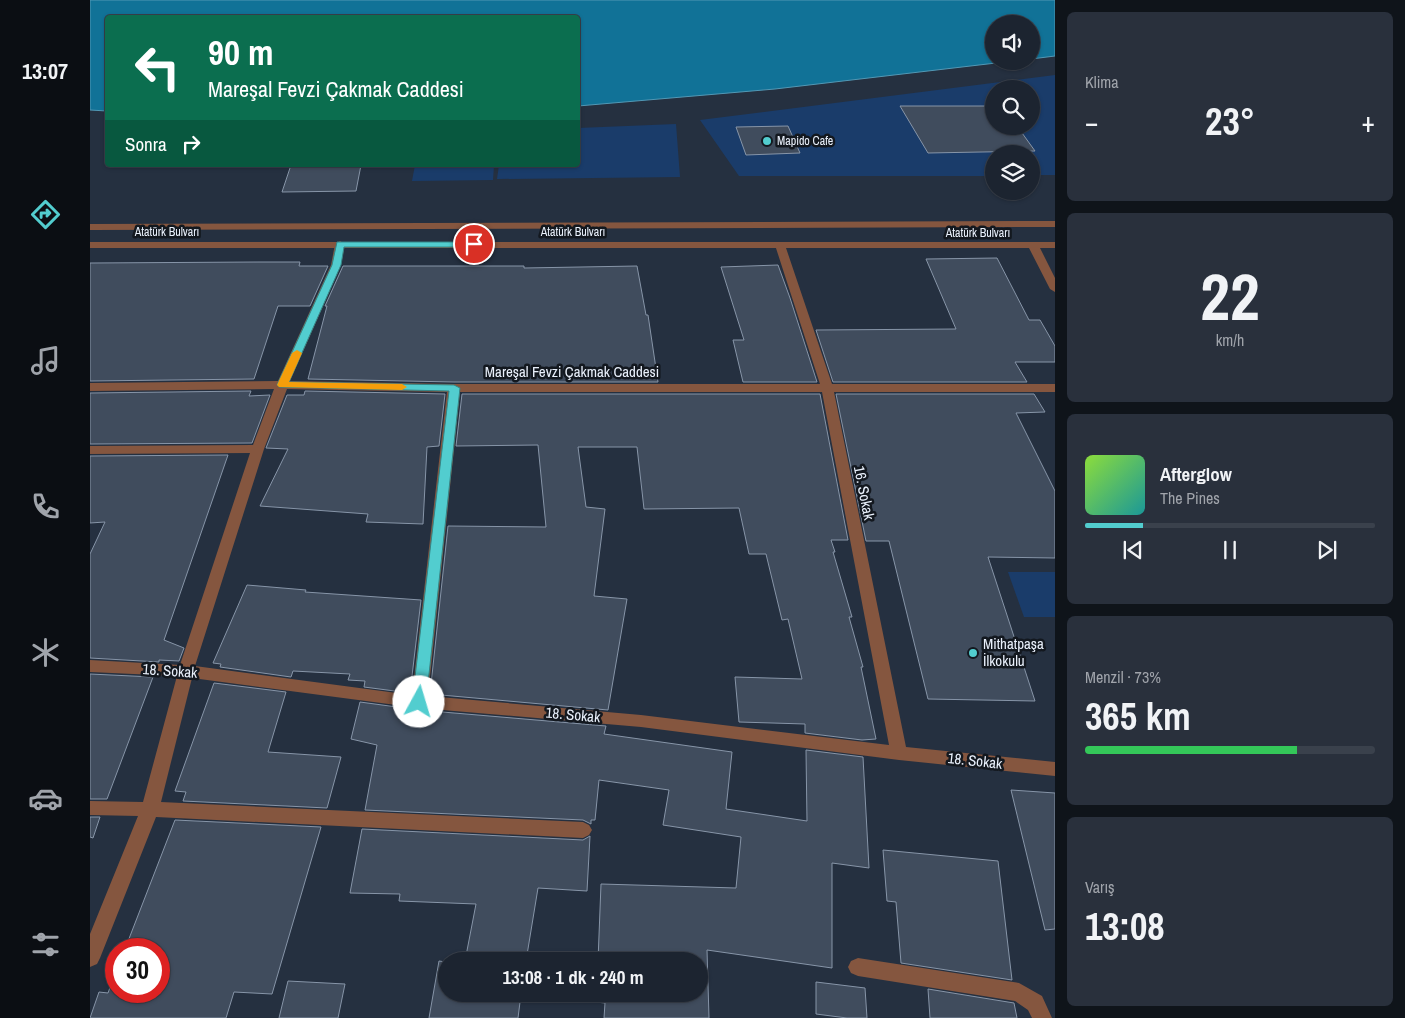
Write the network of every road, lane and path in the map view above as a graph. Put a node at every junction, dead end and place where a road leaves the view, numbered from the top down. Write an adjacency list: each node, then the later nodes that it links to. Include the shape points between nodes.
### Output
1 (1055, 224): 2 (street, Atatürk Bulvarı)
2 (90, 227)
3 (340, 244): 4 (street, Atatürk Bulvarı); 5 (street, Atatürk Bulvarı); 9 (street, via 336,265)
4 (90, 245)
5 (780, 245): 7 (street, Atatürk Bulvarı); 12 (street, 16. Sokak)
6 (1055, 245): 7 (street, Atatürk Bulvarı)
7 (1033, 246): 8 (street)
8 (1055, 290)
9 (282, 385): 10 (street, Mareşal Fevzi Çakmak Caddesi); 11 (street, Mareşal Fevzi Çakmak Caddesi); 15 (street)
10 (90, 387)
11 (454, 388): 12 (street, Mareşal Fevzi Çakmak Caddesi); 18 (street)
12 (827, 388): 13 (street, Mareşal Fevzi Çakmak Caddesi); 19 (street, 16. Sokak)
13 (1055, 388)
14 (90, 450): 15 (street)
15 (258, 450): 17 (street)
16 (90, 666): 17 (street, 18. Sokak)
17 (186, 670): 18 (street, 18. Sokak); 22 (street)
18 (419, 702): 19 (street, 18. Sokak, via 641,722)
19 (899, 753): 20 (street, 18. Sokak)
20 (1055, 769)
21 (90, 808): 22 (street)
22 (150, 809): 23 (street); 24 (street)
23 (583, 830)
24 (90, 958)
25 (858, 968): 26 (street, via 1019,992 1035,1004)
26 (1042, 1018)

